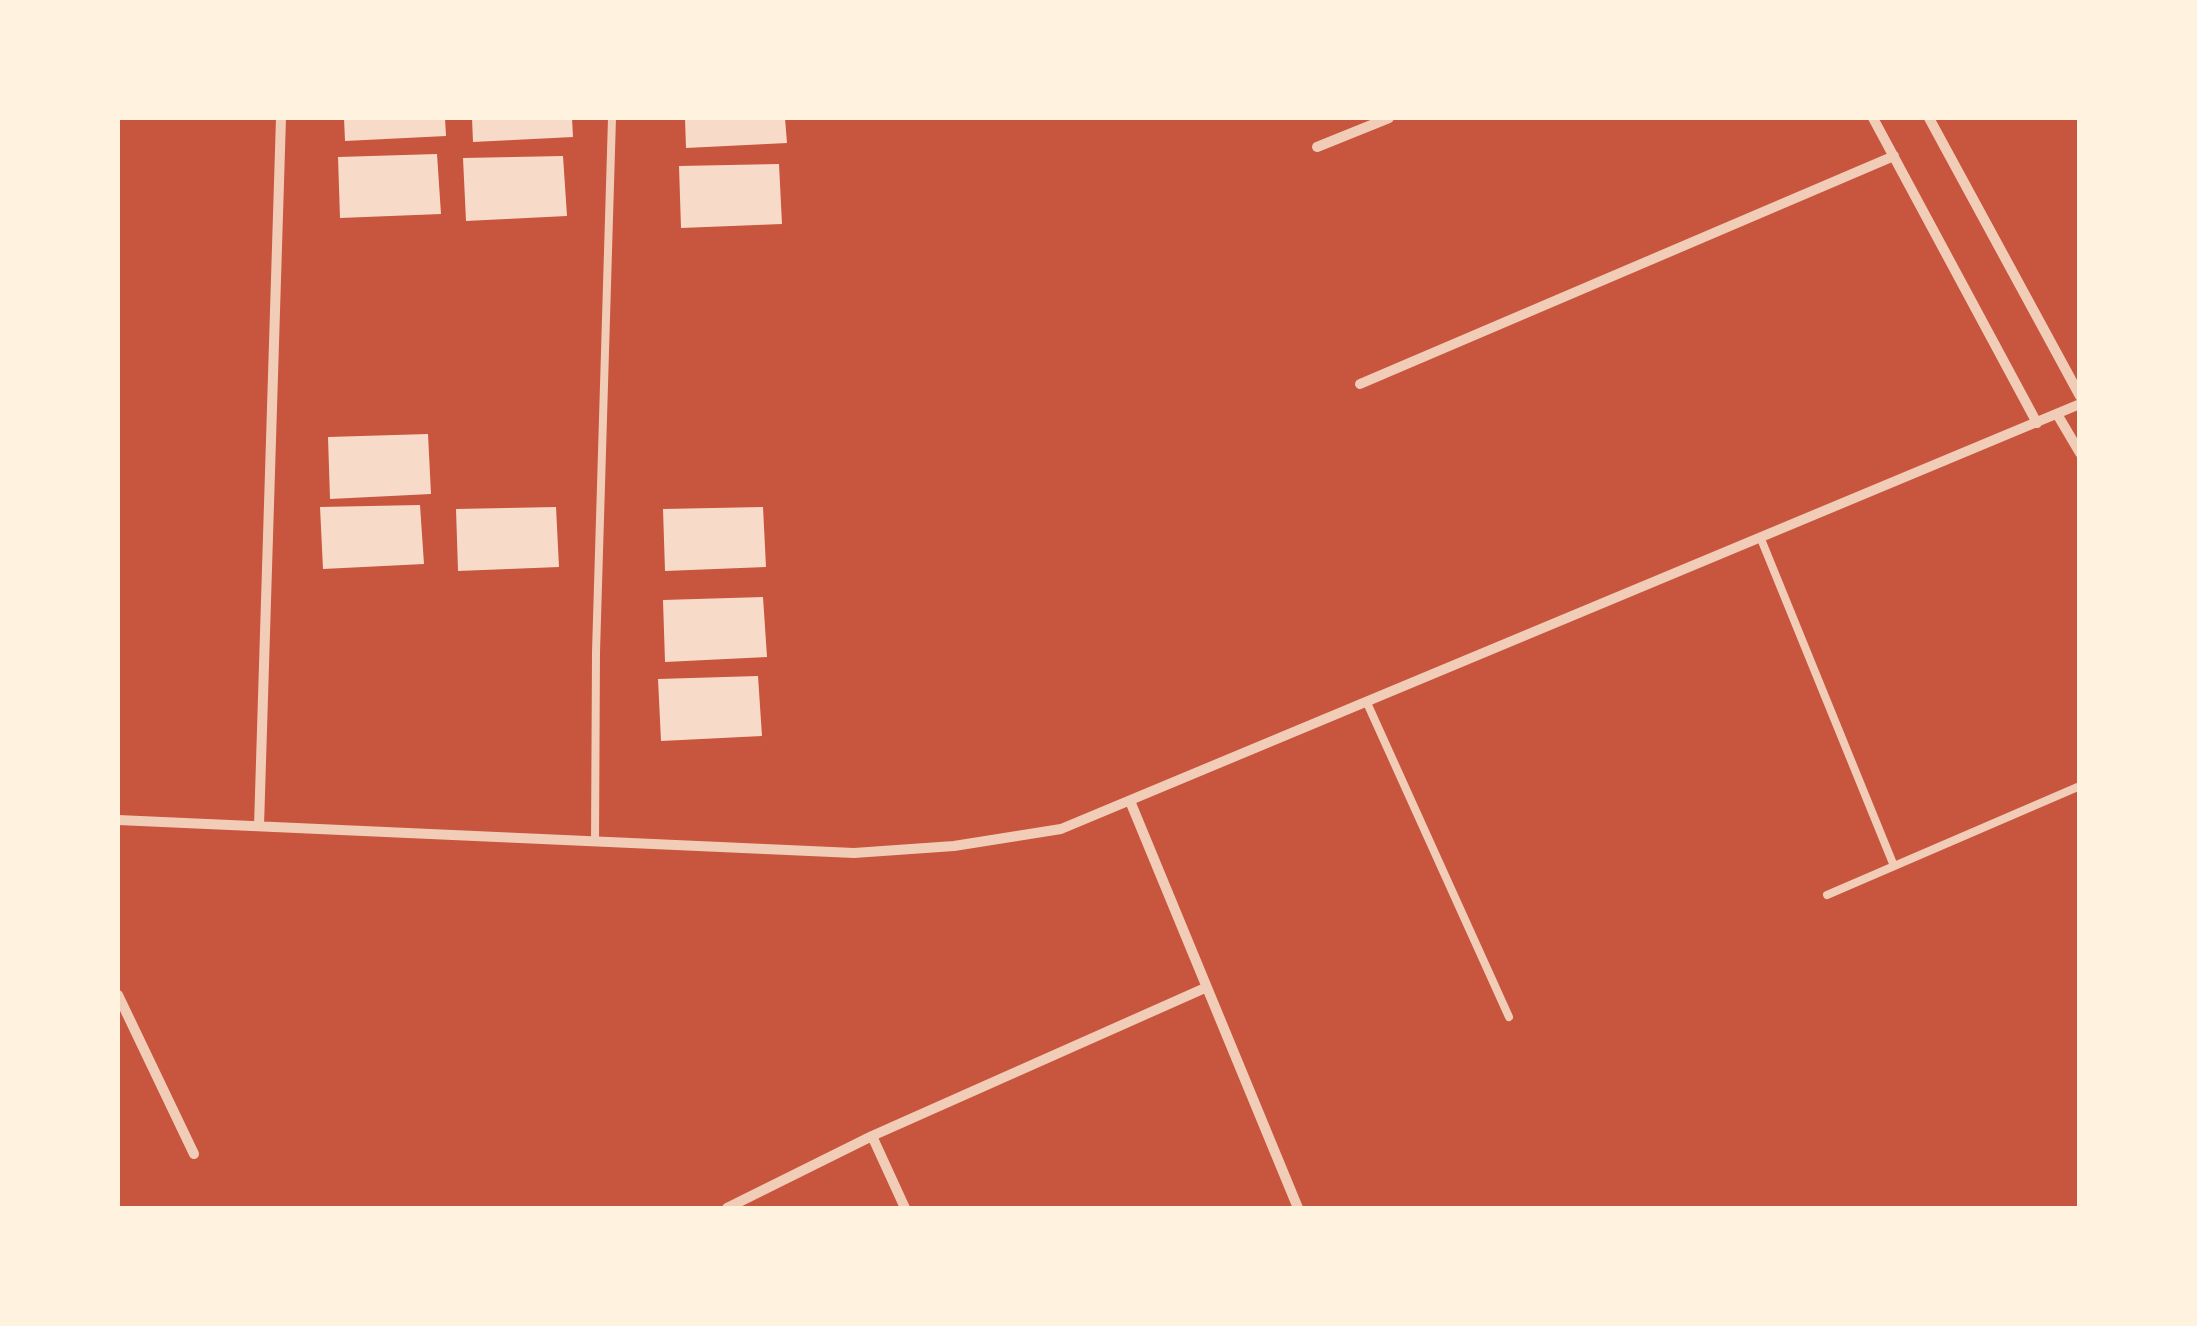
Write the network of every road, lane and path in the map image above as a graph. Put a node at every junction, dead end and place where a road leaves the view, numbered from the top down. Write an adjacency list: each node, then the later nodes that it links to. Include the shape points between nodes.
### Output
1 (281, 118): 19 (street)
2 (612, 118): 20 (lane)
3 (1389, 118): 6 (street)
4 (1874, 118): 7 (street)
5 (1929, 118): 9 (street)
6 (1317, 147)
7 (1894, 156): 8 (street); 12 (street)
8 (1360, 384)
9 (2080, 396)
10 (2080, 404): 11 (street)
11 (2057, 414): 12 (street); 13 (street)
12 (2036, 423): 14 (street)
13 (2080, 453)
14 (1762, 539): 15 (street); 21 (lane)
15 (1368, 705): 17 (street); 25 (lane)
16 (2080, 786): 21 (lane)
17 (1130, 800): 20 (street, via 1061,830 854,854); 23 (street)
18 (118, 820): 19 (street)
19 (259, 826): 20 (street)
20 (595, 842)
21 (1894, 866): 22 (lane)
22 (1827, 895)
23 (1205, 988): 26 (street); 30 (street)
24 (118, 995): 27 (street)
25 (1509, 1017)
26 (872, 1136): 28 (street); 29 (street)
27 (194, 1154)
28 (728, 1208)
29 (905, 1208)
30 (1298, 1208)

